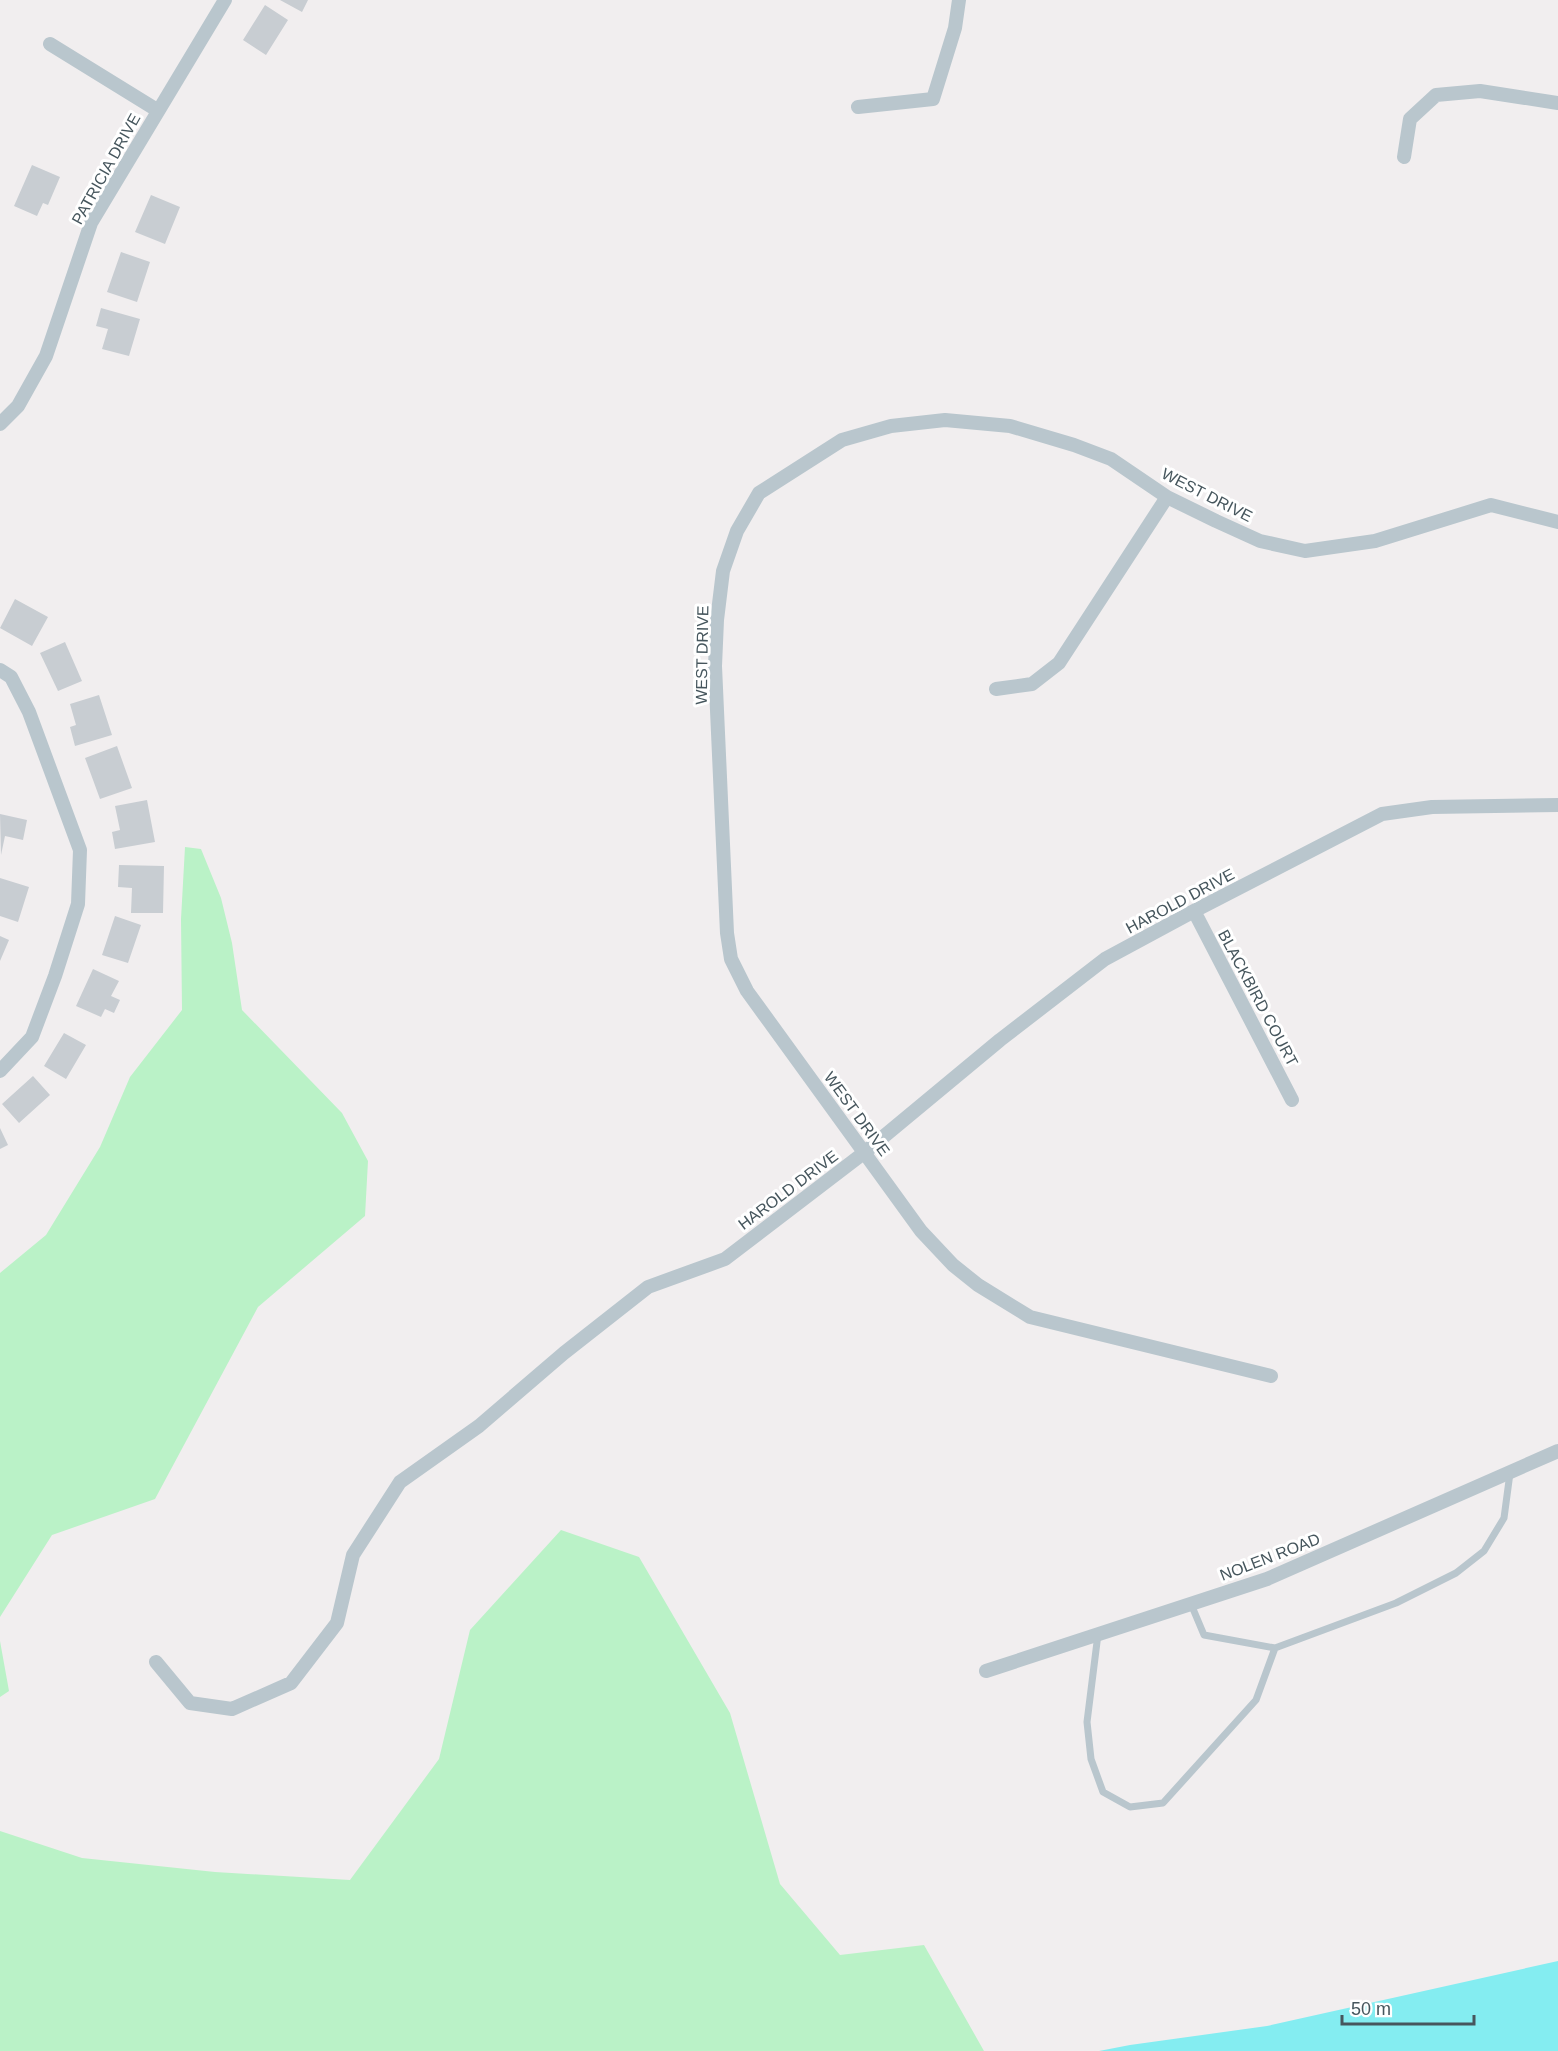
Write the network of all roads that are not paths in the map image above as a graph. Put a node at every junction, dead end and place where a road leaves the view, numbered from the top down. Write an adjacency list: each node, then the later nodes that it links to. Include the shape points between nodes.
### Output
1 (225, 0): 6 (street, PATRICIA DRIVE)
2 (959, 0): 5 (street, via 955,28 933,99)
3 (50, 44): 6 (street)
4 (1558, 103): 7 (street, via 1480,90 1436,95 1410,119)
5 (858, 106)
6 (157, 110): 8 (street, PATRICIA DRIVE, via 91,223 46,356 18,406)
7 (1404, 157)
8 (0, 424)
9 (1167, 497): 10 (street, WEST DRIVE, via 1260,541 1305,551 1376,541 1491,505); 12 (street, via 1059,663 1032,684); 17 (street, WEST DRIVE, via 1111,459 1074,445 1010,426 945,420 891,426 842,441 759,493 737,531 723,571 715,666 731,959 747,991)
10 (1558, 522)
11 (0, 670): 15 (street, via 11,677 29,712 80,850 78,904 55,976 32,1037)
12 (996, 689)
13 (1558, 805): 14 (street, HAROLD DRIVE, via 1432,807 1382,814)
14 (1194, 911): 16 (street, BLACKBIRD COURT); 17 (street, HAROLD DRIVE, via 1105,959)
15 (0, 1071)
16 (1292, 1100)
17 (865, 1152): 18 (street, WEST DRIVE, via 921,1231 953,1265 1030,1317); 24 (street, HAROLD DRIVE, via 725,1259 648,1287 479,1426 400,1482 353,1555 337,1623 291,1683 232,1709 190,1703)
18 (1271, 1376)
19 (1558, 1451): 20 (street, NOLEN ROAD)
20 (1510, 1472): 21 (street, NOLEN ROAD, via 1266,1579); 23 (lane, via 1504,1518 1484,1551 1456,1573 1396,1603)
21 (1191, 1604): 22 (street, NOLEN ROAD); 23 (lane, via 1204,1635)
22 (1098, 1634): 23 (lane, via 1088,1722 1091,1759 1103,1792 1131,1807 1163,1803 1256,1700); 25 (street, NOLEN ROAD)
23 (1275, 1648)
24 (156, 1662)
25 (986, 1671)

